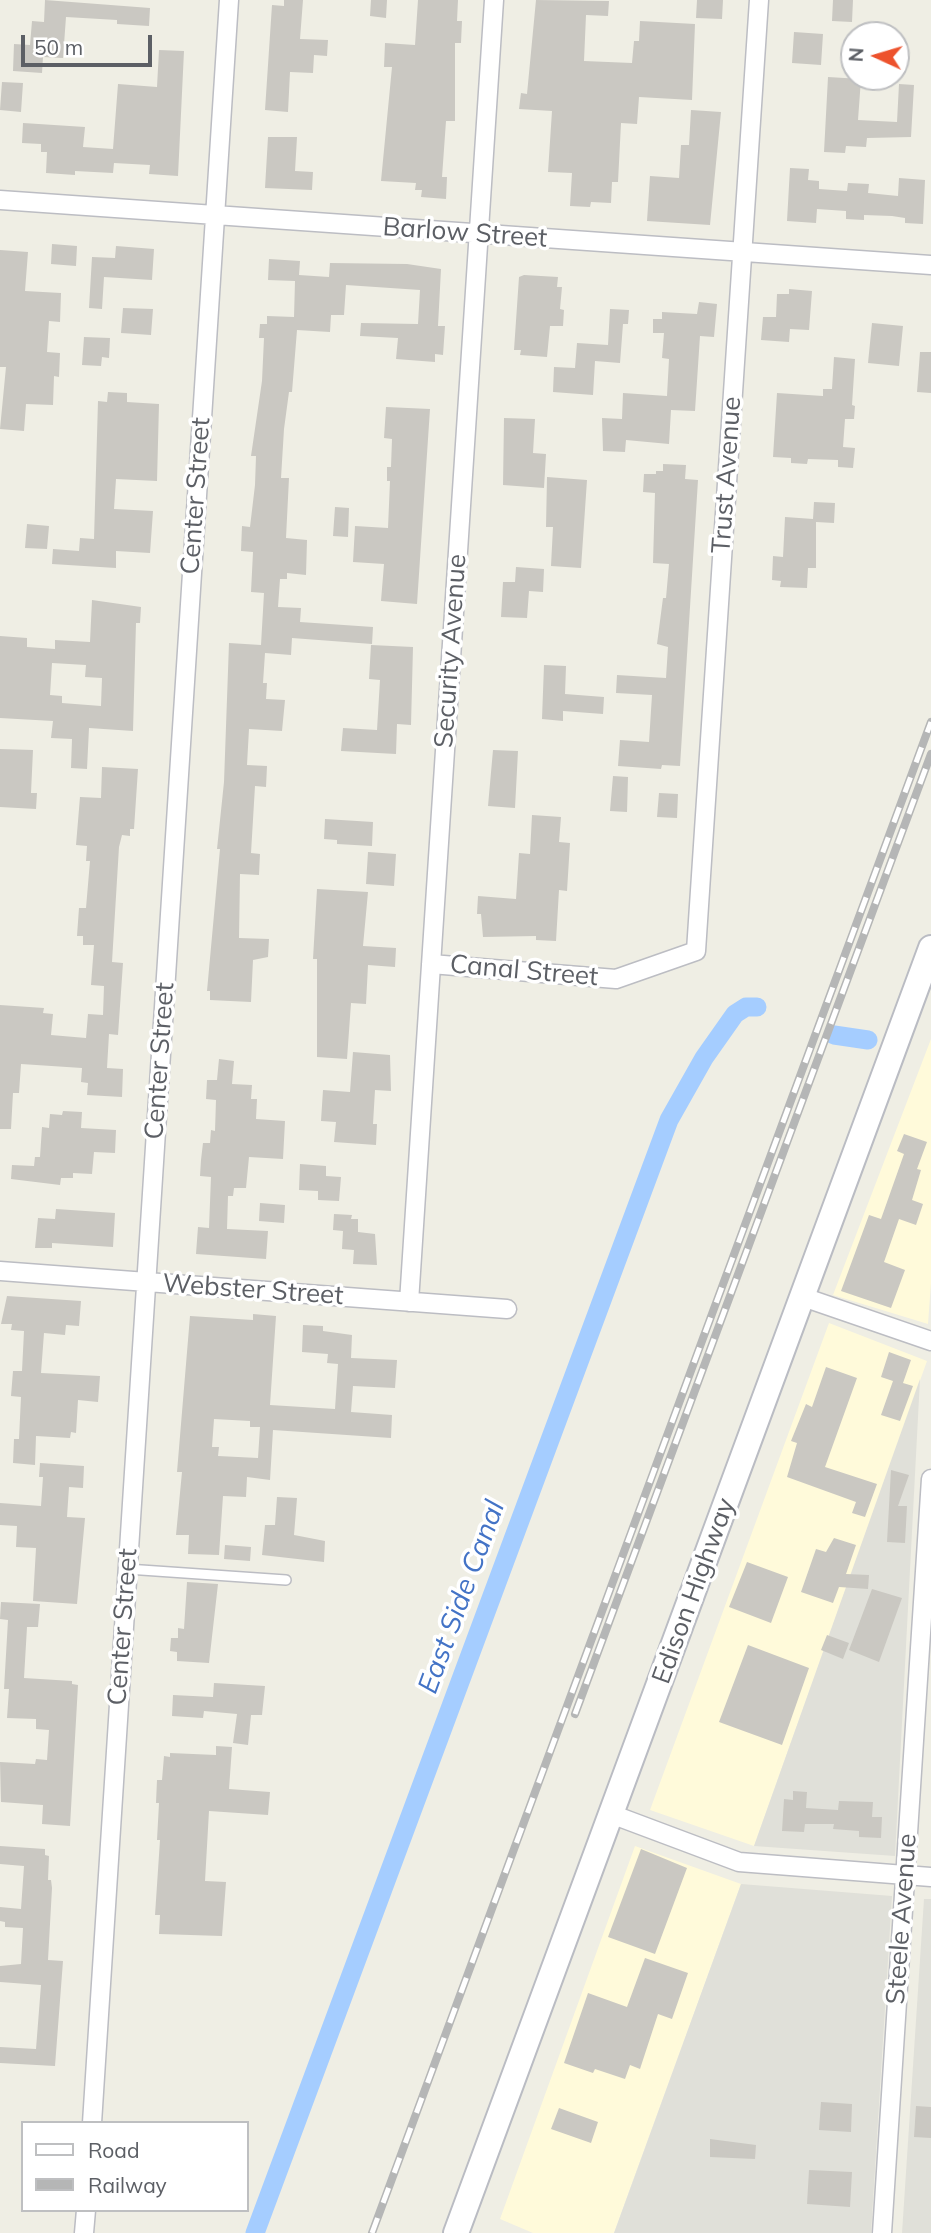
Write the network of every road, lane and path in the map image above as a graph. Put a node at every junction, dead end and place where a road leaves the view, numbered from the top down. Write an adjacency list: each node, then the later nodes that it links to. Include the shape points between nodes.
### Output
1 (229, 0): 5 (street, Center Street)
2 (494, 0): 6 (street, Security Avenue)
3 (759, 0): 7 (street, Trust Avenue)
4 (0, 200): 5 (street, Barlow Street)
5 (215, 216): 6 (street, Barlow Street); 13 (street, Center Street)
6 (478, 234): 7 (street, Barlow Street); 11 (street, Security Avenue)
7 (742, 252): 8 (street, Barlow Street); 10 (street, Trust Avenue)
8 (931, 265)
9 (931, 948): 14 (main road, Edison Highway)
10 (696, 951): 11 (street, Canal Street, via 616,979)
11 (431, 964): 15 (street, Security Avenue)
12 (0, 1271): 13 (street, Webster Street)
13 (146, 1282): 15 (street, Webster Street); 19 (street, Center Street)
14 (803, 1297): 17 (street); 21 (main road, Edison Highway)
15 (409, 1302): 16 (street, Webster Street)
16 (507, 1309)
17 (931, 1341)
18 (931, 1479): 22 (street, Steele Avenue)
19 (127, 1569): 20 (lane); 24 (street, Center Street)
20 (286, 1580)
21 (611, 1814): 22 (street, via 739,1862); 27 (main road, Edison Highway)
22 (905, 1874): 23 (street); 28 (street, Steele Avenue)
23 (931, 1877)
24 (92, 2121)
25 (86, 2212): 26 (street)
26 (84, 2233)
27 (456, 2233)
28 (882, 2233)

